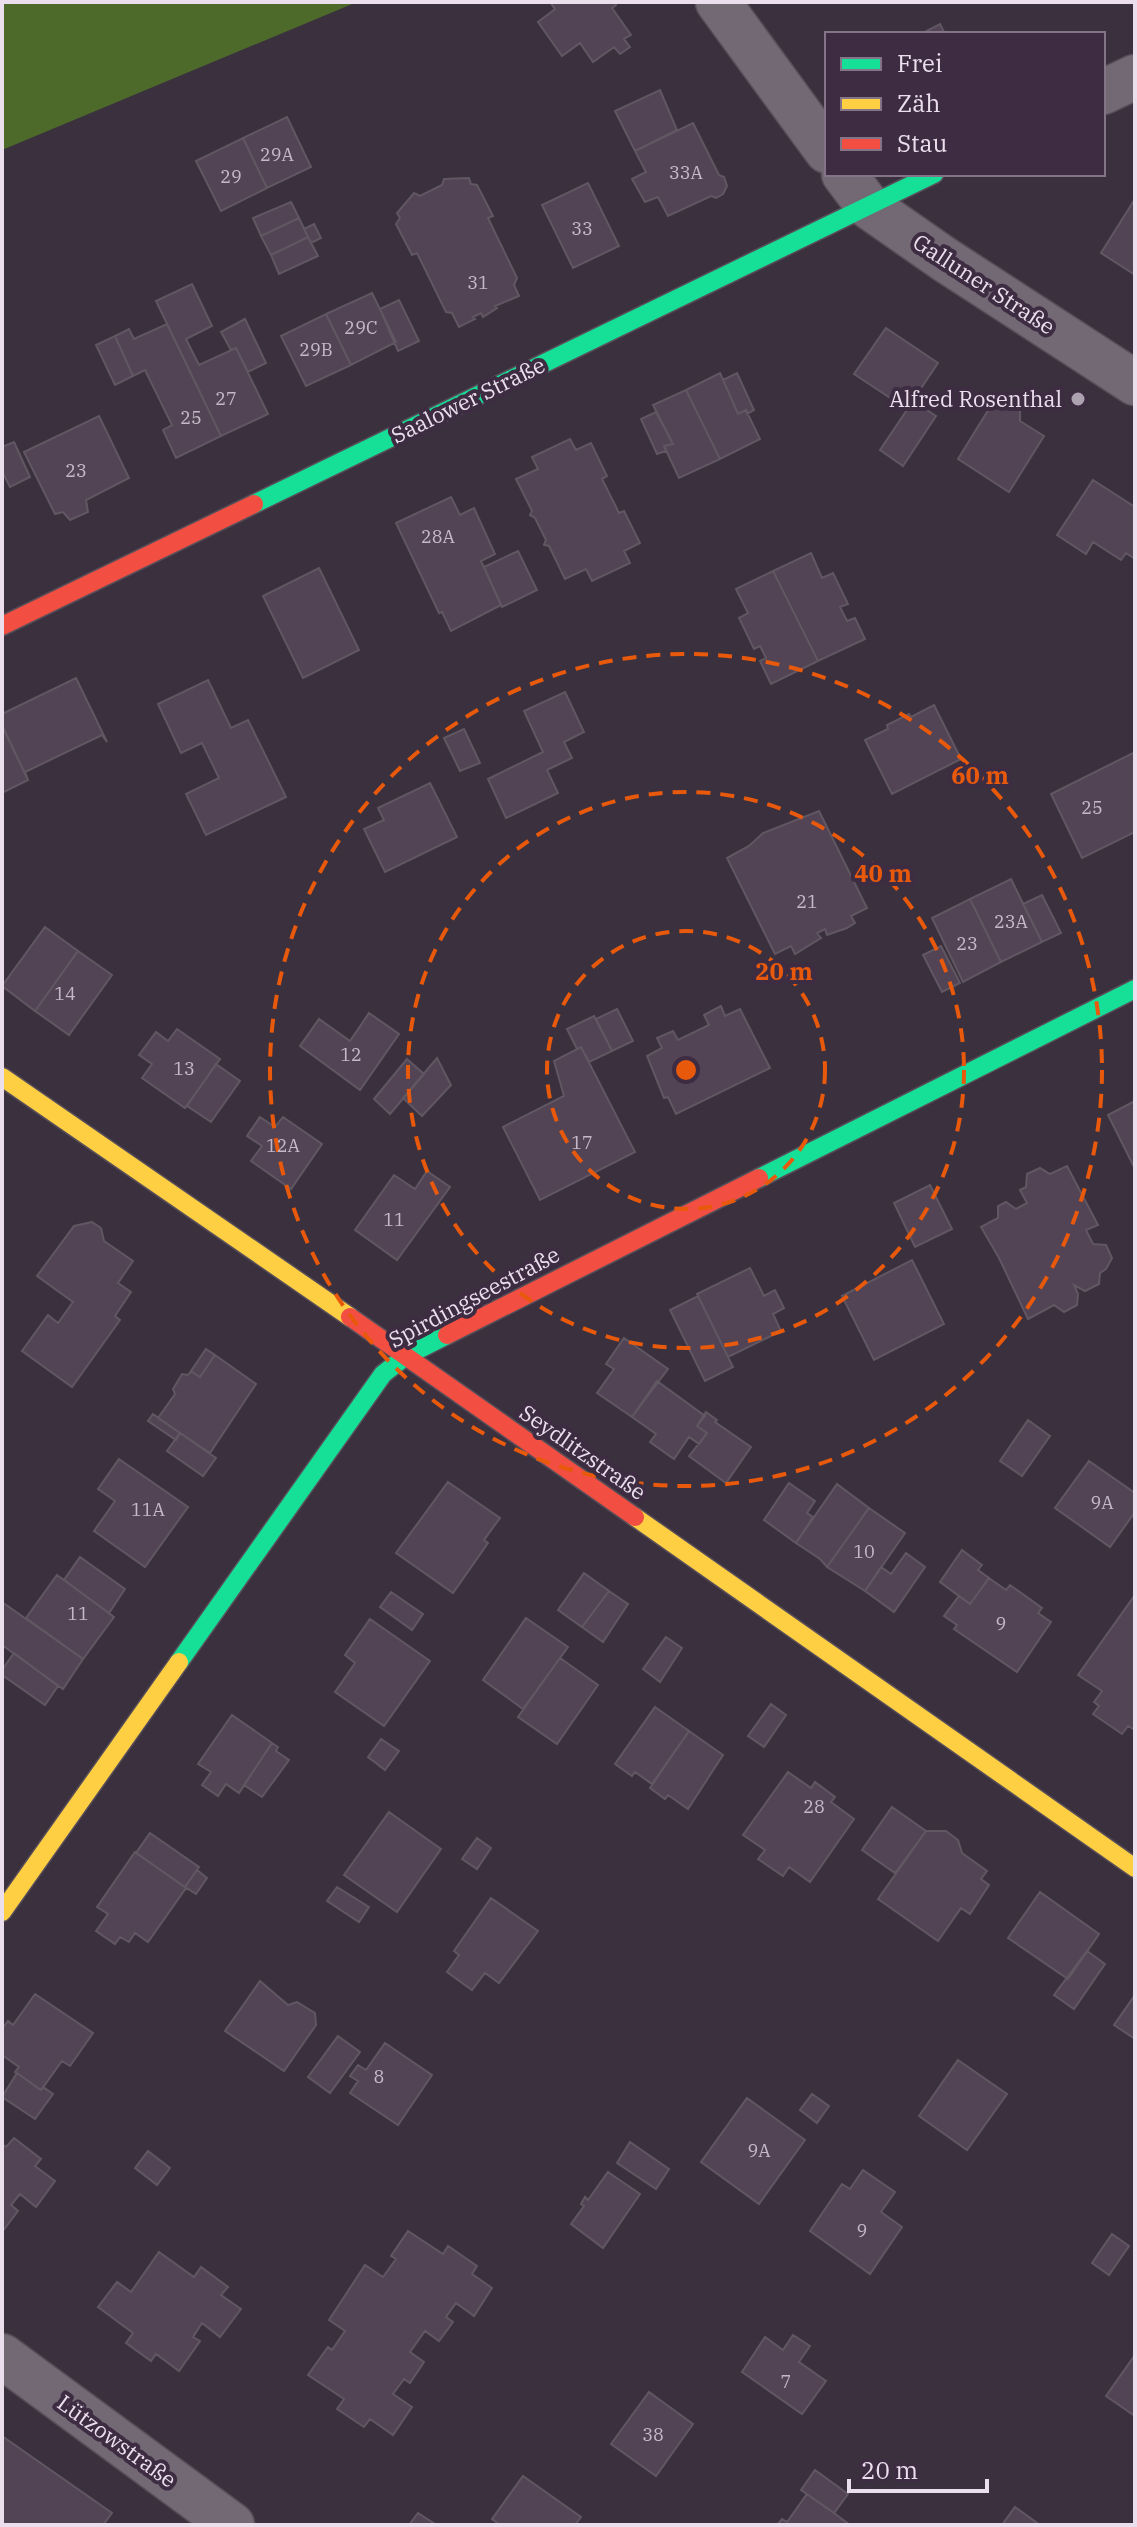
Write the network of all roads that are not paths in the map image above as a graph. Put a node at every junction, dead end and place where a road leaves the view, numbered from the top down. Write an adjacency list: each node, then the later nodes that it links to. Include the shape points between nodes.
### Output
1 (718, 2): 4 (street)
2 (1135, 77): 3 (street)
3 (1105, 91)
4 (825, 148)
5 (924, 176): 6 (street, Saalower Straße)
6 (856, 190): 7 (street, Galluner Straße, via 944,259); 8 (street, Saalower Straße)
7 (1135, 383)
8 (2, 626)
9 (1135, 989): 11 (street, Spirdingseestraße)
10 (2, 1077): 11 (street, Seydlitzstraße)
11 (406, 1356): 12 (street, Seydlitzstraße); 13 (street, Spirdingseestraße, via 383,1374)
12 (1135, 1868)
13 (2, 1912)
14 (2, 2356): 15 (street, Lützowstraße)
15 (232, 2525)

